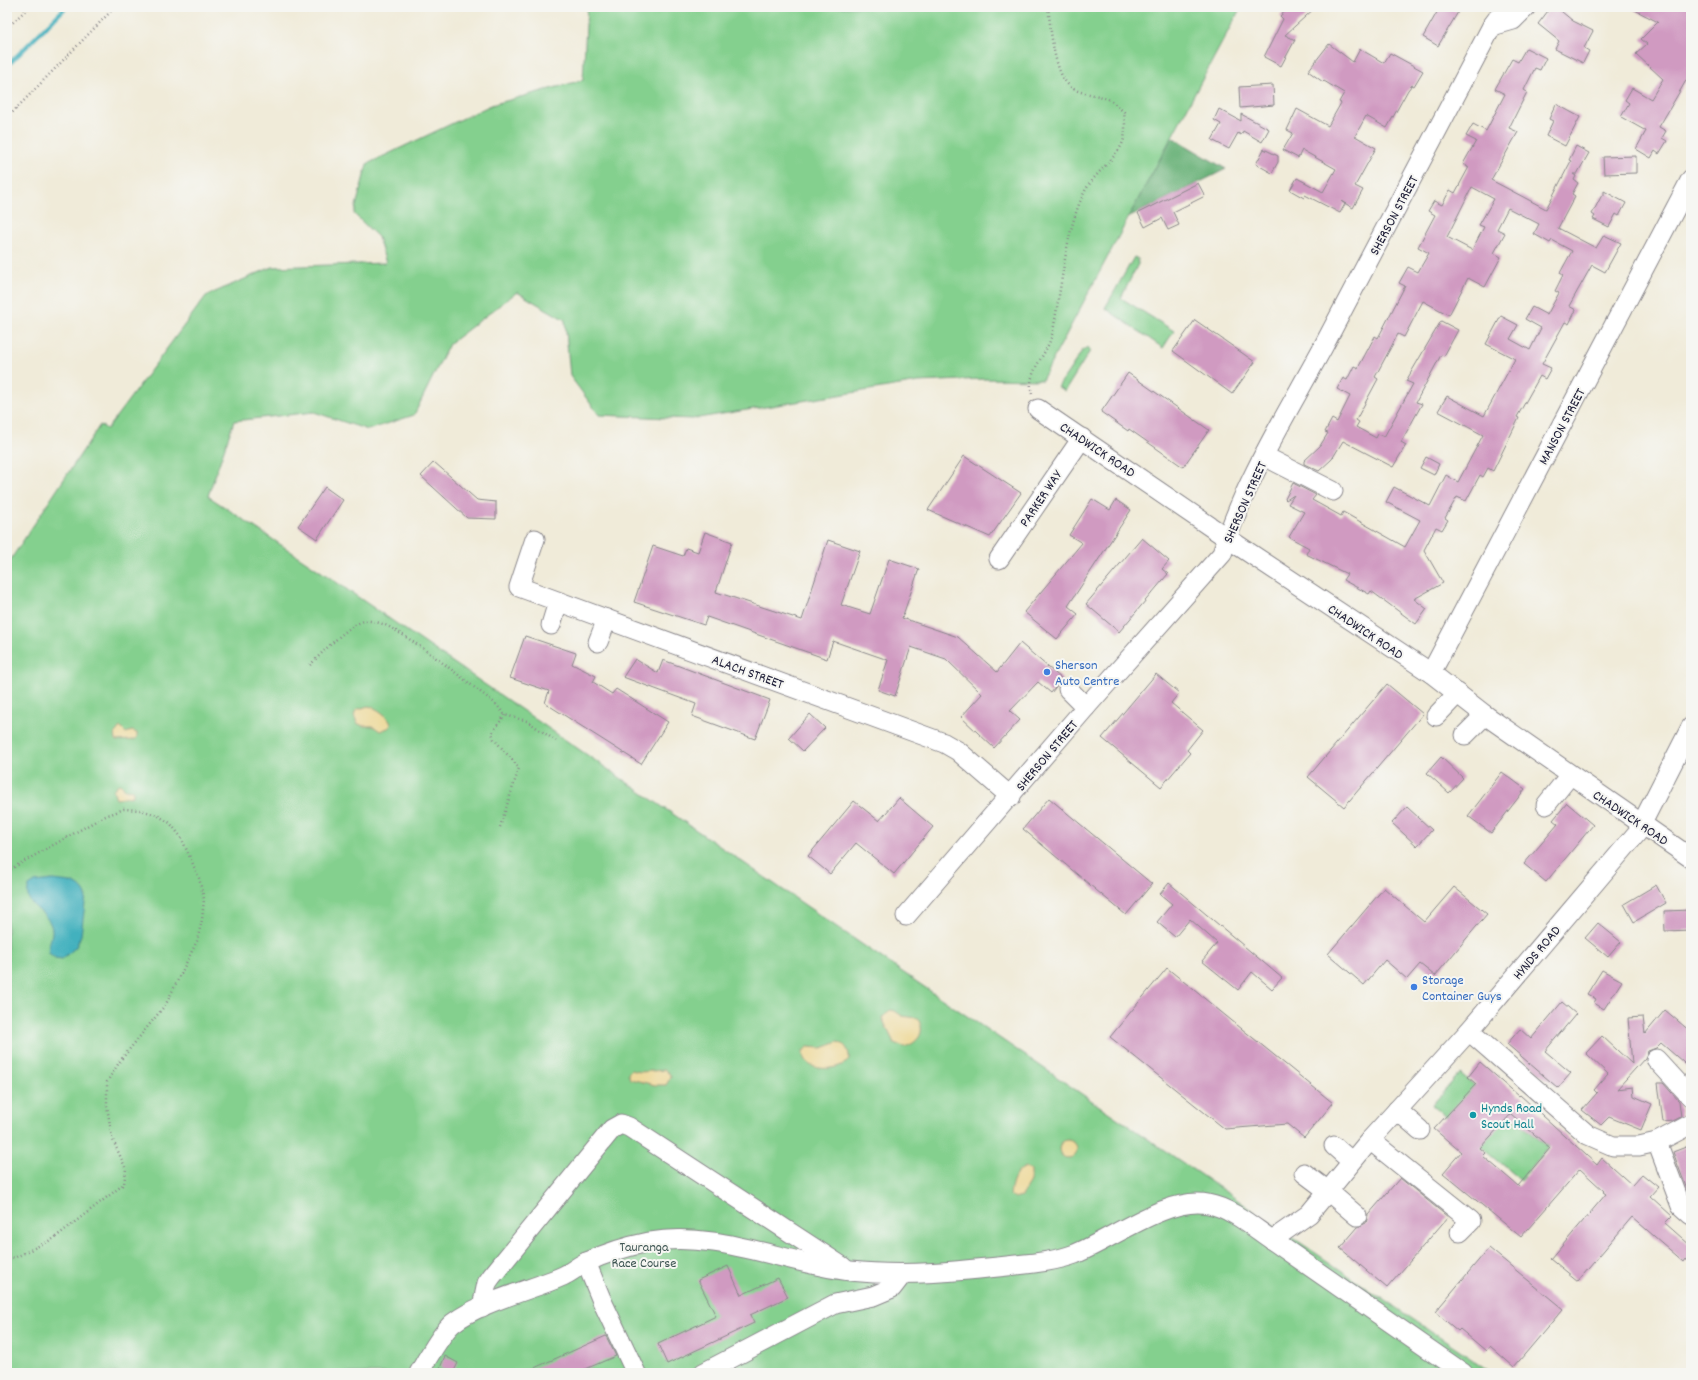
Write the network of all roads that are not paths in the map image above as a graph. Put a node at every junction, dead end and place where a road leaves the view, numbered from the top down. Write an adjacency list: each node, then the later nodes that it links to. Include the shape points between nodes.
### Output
1 (1506, 7): 3 (street, SHERSON STREET)
2 (1526, 7): 3 (street, via 1513,20)
3 (1492, 26): 7 (street, SHERSON STREET)
4 (1691, 179): 16 (street, MANSON STREET)
5 (1038, 409): 6 (street, CHADWICK ROAD)
6 (1082, 438): 9 (street, CHADWICK ROAD); 11 (street, PARKER WAY)
7 (1264, 456): 8 (street); 9 (street, SHERSON STREET, via 1231,524)
8 (1333, 491)
9 (1227, 538): 16 (street, CHADWICK ROAD); 19 (street, SHERSON STREET, via 1222,554)
10 (535, 539): 12 (street, ALACH STREET, via 519,587)
11 (999, 560)
12 (558, 602): 13 (street, ALACH STREET); 14 (street)
13 (607, 619): 15 (street); 25 (street, ALACH STREET, via 944,743 958,751)
14 (551, 625)
15 (598, 642)
16 (1431, 673): 18 (street, CHADWICK ROAD)
17 (1068, 689): 19 (street)
18 (1458, 692): 20 (street, CHADWICK ROAD); 21 (street)
19 (1086, 707): 25 (street, SHERSON STREET)
20 (1485, 715): 23 (street); 24 (street, CHADWICK ROAD)
21 (1436, 716)
22 (1691, 727): 27 (street, HYNDS ROAD)
23 (1465, 735)
24 (1570, 775): 26 (street); 27 (street, CHADWICK ROAD)
25 (1011, 797): 29 (street, SHERSON STREET)
26 (1546, 805)
27 (1642, 825): 28 (street, CHADWICK ROAD); 30 (street, HYNDS ROAD)
28 (1691, 858)
29 (906, 916)
30 (1469, 1030): 33 (street, HYNDS ROAD); 37 (street, via 1588,1135 1613,1146 1639,1146)
31 (1656, 1059): 32 (street)
32 (1691, 1097)
33 (1397, 1110): 35 (street); 36 (street, HYNDS ROAD)
34 (1691, 1124): 37 (street)
35 (1420, 1130)
36 (1370, 1140): 39 (street, HYNDS ROAD); 44 (street, via 1471,1221)
37 (1657, 1142): 42 (street, via 1681,1206)
38 (1334, 1146): 39 (street)
39 (1352, 1161): 41 (street, HYNDS ROAD)
40 (1304, 1173): 41 (street)
41 (1328, 1191): 43 (street); 45 (street, HYNDS ROAD, via 1309,1214)
42 (1691, 1215)
43 (1357, 1216)
44 (1460, 1232)
45 (1272, 1240): 48 (street, via 1221,1208 1191,1202 1164,1210 1076,1254 1058,1260); 53 (street)
46 (586, 1262): 47 (street, via 635,1245 677,1239 740,1247); 49 (street, via 566,1275); 51 (street)
47 (849, 1271): 48 (street); 49 (street, via 621,1124 612,1129 492,1276 487,1283)
48 (902, 1275): 52 (street, via 892,1288 873,1296 835,1304)
49 (482, 1307): 50 (street, via 452,1324)
50 (419, 1373)
51 (636, 1373)
52 (703, 1373)
53 (1463, 1373)

